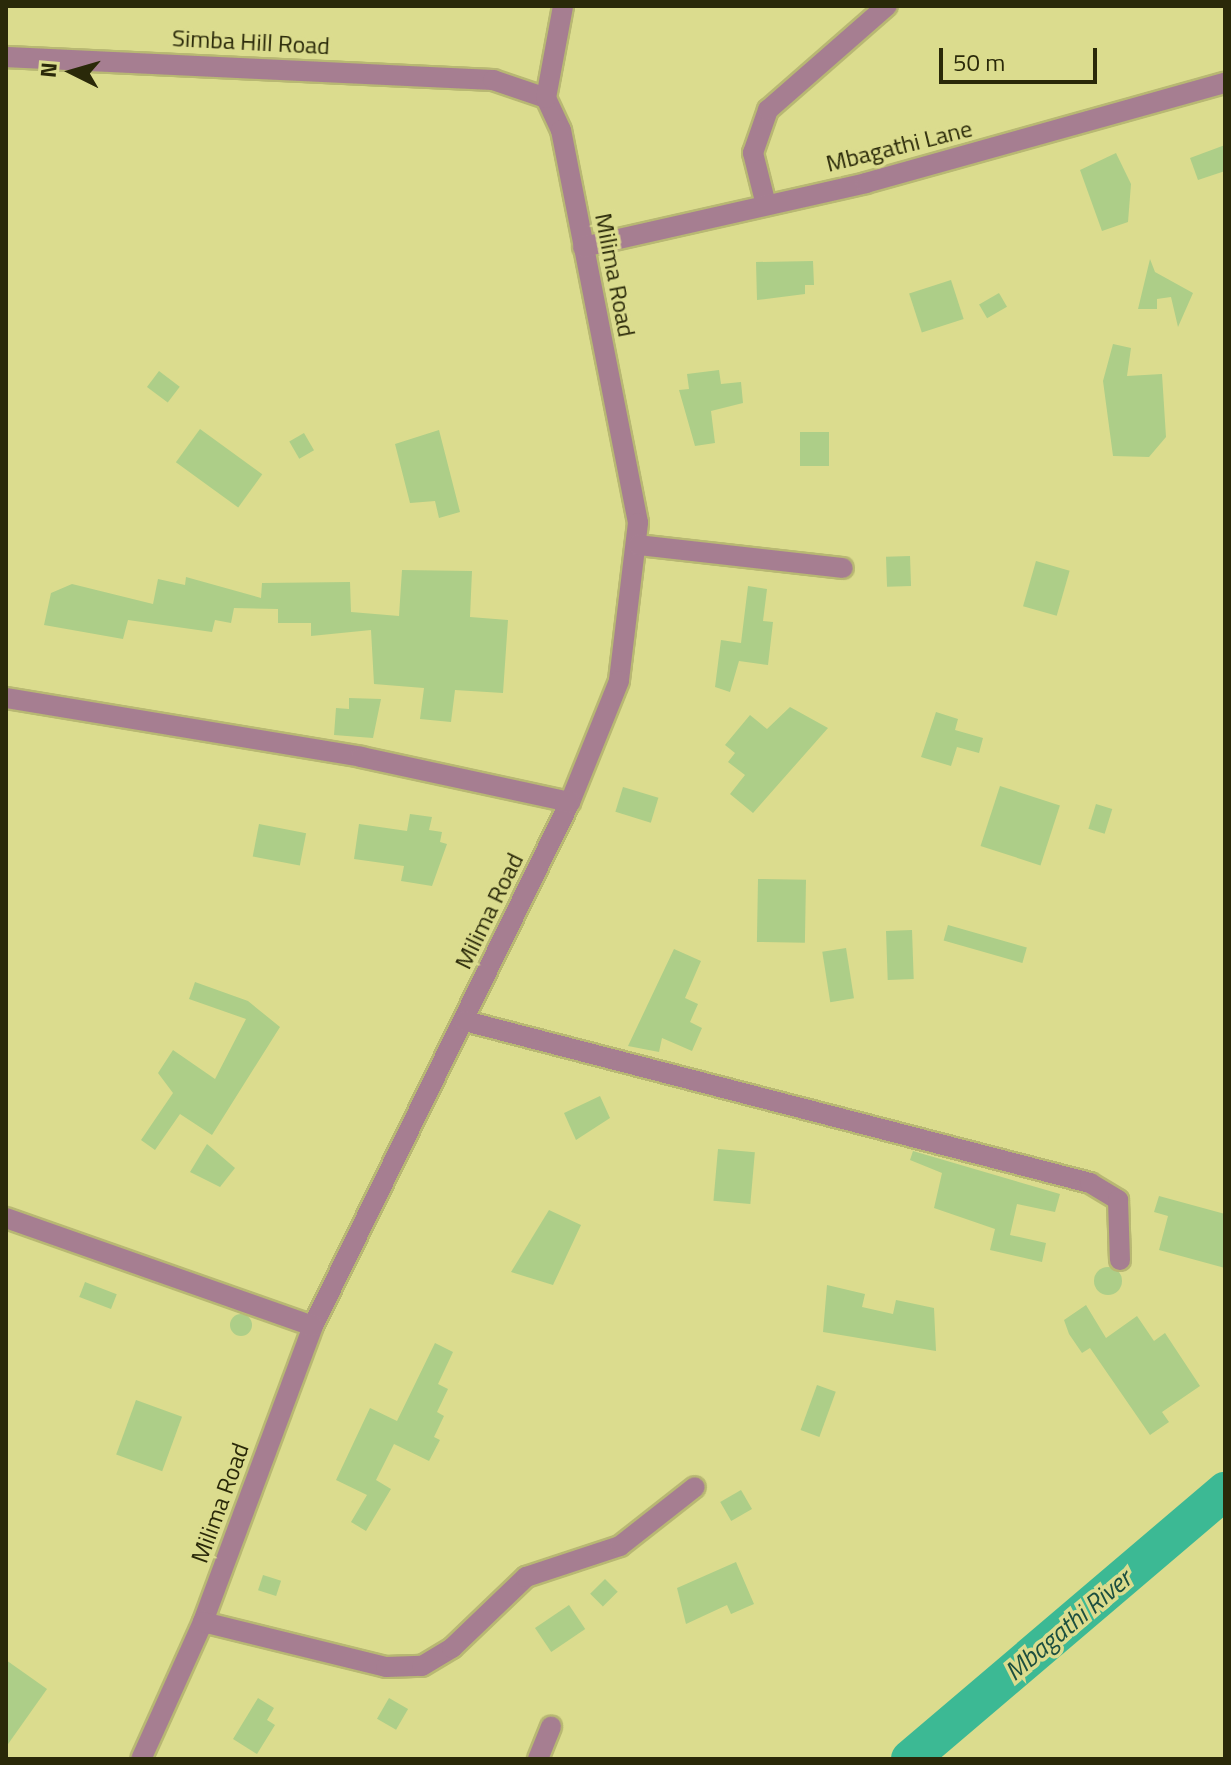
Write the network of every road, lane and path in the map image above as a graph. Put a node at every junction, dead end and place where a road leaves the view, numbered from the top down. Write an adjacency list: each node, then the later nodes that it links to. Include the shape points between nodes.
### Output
1 (563, 6): 5 (street)
2 (887, 6): 6 (street, via 768,110 753,153)
3 (6, 57): 5 (street, Simba Hill Road, via 493,80)
4 (1225, 83): 6 (street, Mbagathi Lane)
5 (546, 98): 7 (street, Milima Road, via 561,130)
6 (766, 205): 7 (street, Mbagathi Lane)
7 (583, 247): 8 (street, Milima Road)
8 (638, 545): 9 (street); 11 (street, Milima Road, via 619,681)
9 (843, 568)
10 (6, 698): 11 (street, via 361,757)
11 (570, 802): 12 (street, Milima Road)
12 (465, 1021): 14 (street, via 1090,1183 1118,1200); 15 (street, Milima Road)
13 (6, 1218): 15 (street)
14 (1120, 1260)
15 (313, 1326): 17 (street, Milima Road)
16 (695, 1487): 17 (street, via 620,1546 526,1577 452,1648 422,1666 386,1667)
17 (203, 1622): 19 (street, Milima Road)
18 (551, 1726): 20 (street)
19 (141, 1759)
20 (538, 1759)

